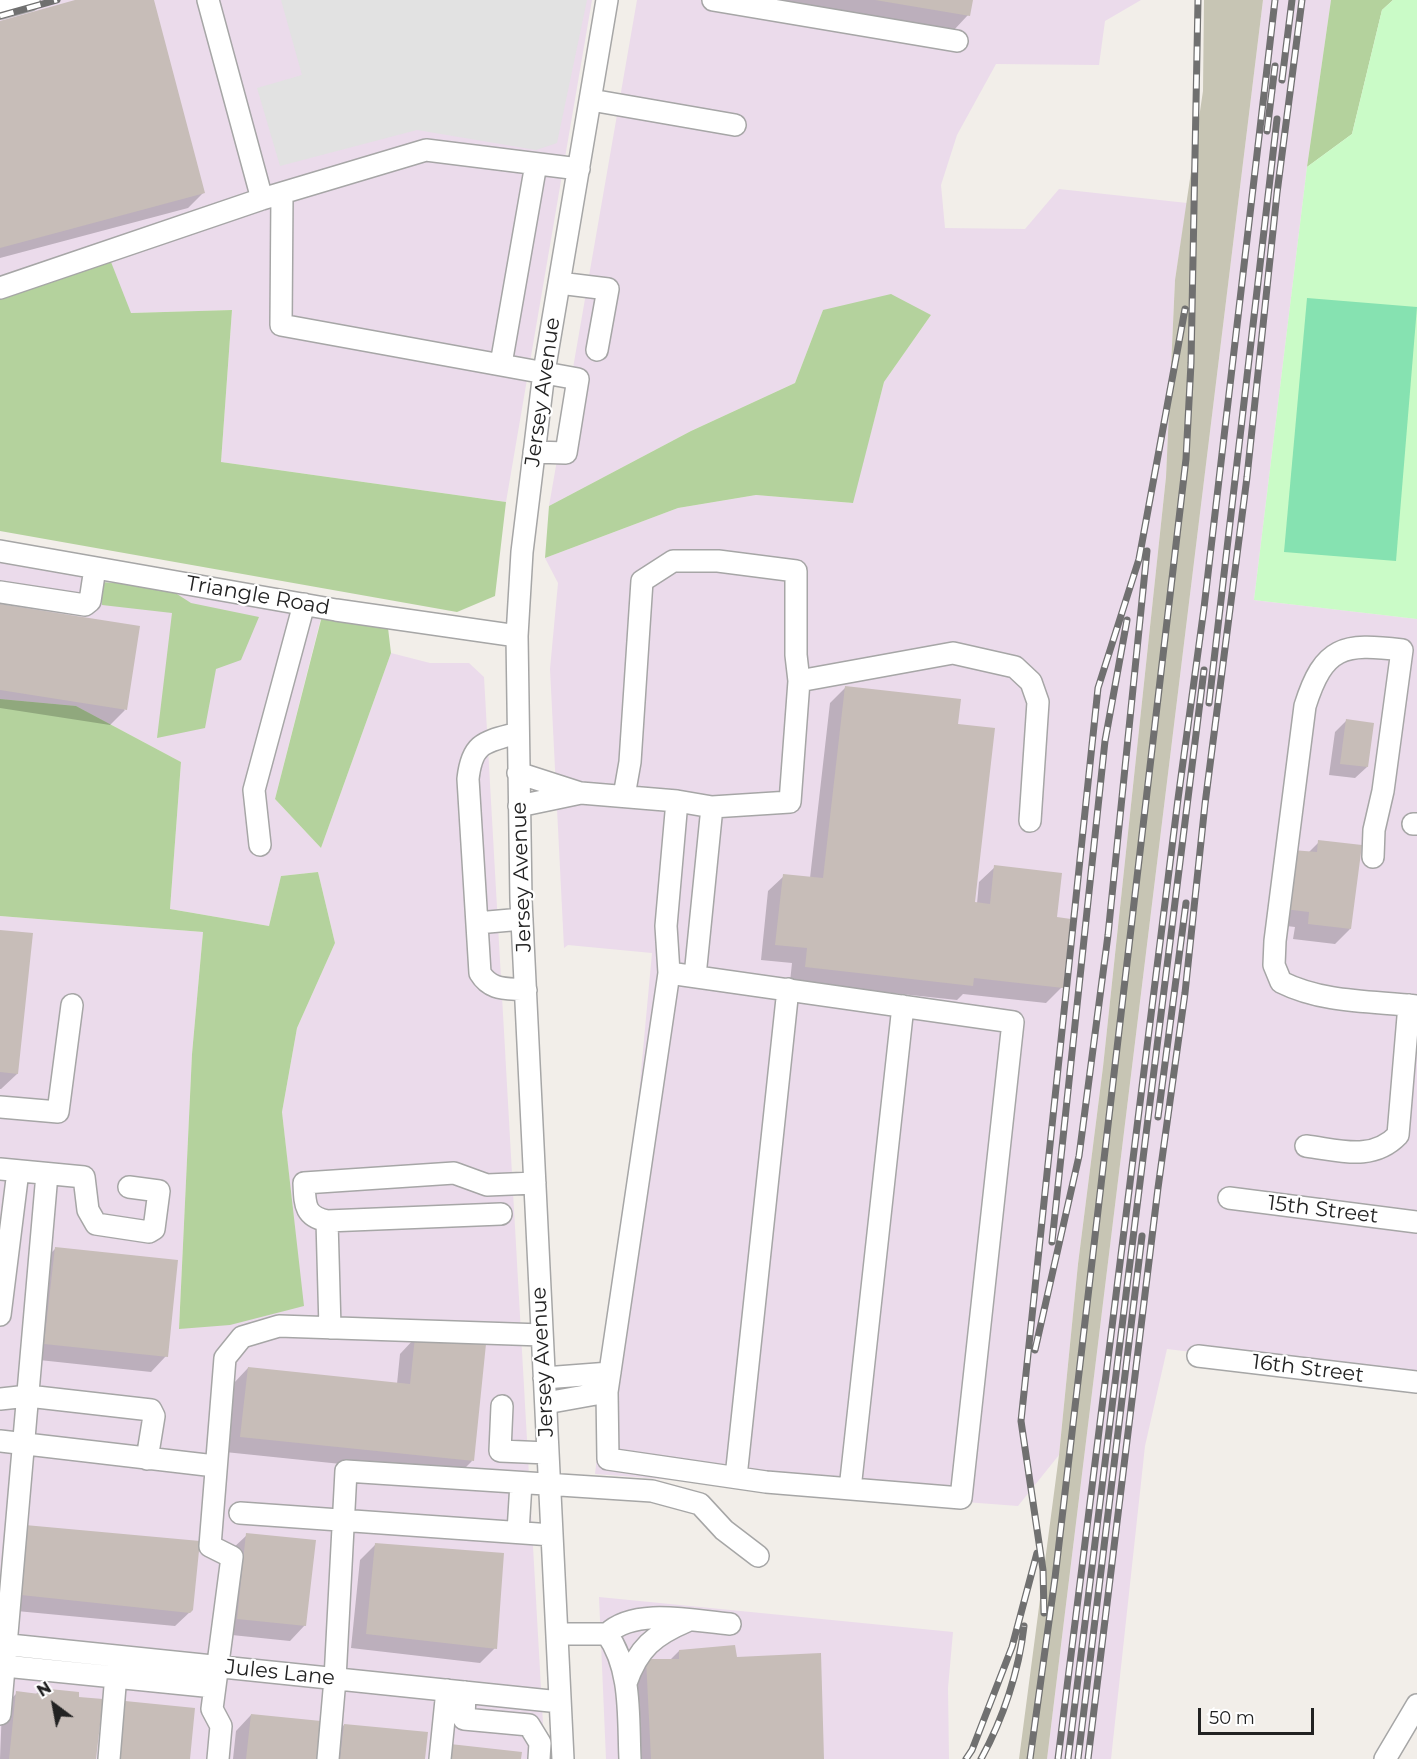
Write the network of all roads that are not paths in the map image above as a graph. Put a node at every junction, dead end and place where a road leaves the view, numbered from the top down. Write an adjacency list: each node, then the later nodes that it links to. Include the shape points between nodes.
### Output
1 (29, 0): 5 (street)
2 (208, 0): 11 (street)
3 (607, 0): 7 (street, Jersey Avenue)
4 (713, 0): 6 (street)
5 (0, 8)
6 (957, 41)
7 (591, 100): 8 (street); 10 (street, Jersey Avenue)
8 (735, 125)
9 (536, 164): 10 (street); 11 (street, via 426,150); 15 (street)
10 (579, 169): 12 (street, Jersey Avenue)
11 (272, 196): 13 (street); 15 (street, via 281,325)
12 (559, 283): 14 (street, via 608,289); 16 (street, Jersey Avenue)
13 (0, 288)
14 (597, 350)
15 (501, 364): 16 (street)
16 (544, 372): 17 (street, Jersey Avenue); 17 (street, via 578,379 566,453)
17 (534, 452): 22 (street, Jersey Avenue)
18 (0, 551): 19 (street, Triangle Road)
19 (95, 568): 20 (street, via 90,601 85,605); 21 (street, Triangle Road)
20 (0, 592)
21 (304, 604): 22 (street, Triangle Road); 33 (street, via 254,790)
22 (517, 636): 25 (street, Jersey Avenue)
23 (1410, 650): 34 (street, via 1374,830); 43 (street, via 1347,647 1329,659 1314,679 1305,706 1274,965 1281,982 1300,991 1359,1003)
24 (799, 681): 28 (street, via 796,571 718,561 673,561 642,581 630,762); 31 (street, via 790,802); 32 (street, via 953,653 1015,667 1031,682 1038,702)
25 (518, 733): 26 (street, Jersey Avenue); 36 (street, via 487,741 470,759)
26 (518, 773): 27 (street); 30 (street, Jersey Avenue)
27 (580, 793): 28 (street); 30 (street)
28 (624, 796): 29 (street)
29 (677, 801): 31 (street); 37 (street, via 666,926)
30 (519, 806): 35 (street, Jersey Avenue)
31 (712, 807): 38 (street)
32 (1030, 821)
33 (260, 845)
34 (1373, 857)
35 (522, 920): 36 (street); 40 (street, Jersey Avenue)
36 (477, 923): 40 (street, via 480,973 487,984)
37 (669, 973): 38 (street); 59 (street)
38 (694, 976): 39 (street)
39 (788, 989): 42 (street); 70 (street)
40 (526, 990): 48 (street, Jersey Avenue)
41 (72, 1005): 44 (street, via 58,1112)
42 (903, 1006): 73 (street); 73 (street, via 1013,1022 962,1498)
43 (1413, 1006): 45 (street, via 1398,1135 1386,1148 1365,1153)
44 (0, 1107)
45 (1306, 1146)
46 (9, 1170): 47 (street); 54 (street)
47 (47, 1174): 49 (street, via 84,1177 88,1210 96,1224 149,1232 154,1229 159,1191); 61 (street)
48 (535, 1183): 52 (street, via 487,1185 454,1173 304,1183 307,1211); 56 (street, Jersey Avenue)
49 (129, 1187)
50 (1229, 1198): 53 (street, 15th Street)
51 (501, 1214): 52 (street)
52 (327, 1221): 55 (street)
53 (1417, 1222)
54 (0, 1315)
55 (330, 1328): 56 (street); 69 (street, via 279,1326 242,1337 225,1358)
56 (542, 1335): 58 (street, Jersey Avenue)
57 (1198, 1356): 60 (street, 16th Street)
58 (544, 1378): 59 (street); 63 (street, Jersey Avenue)
59 (608, 1382): 63 (street); 70 (street, via 608,1459)
60 (1417, 1382)
61 (28, 1396): 62 (street); 66 (street); 68 (street, via 151,1410 154,1416)
62 (0, 1399)
63 (546, 1403): 67 (street, Jersey Avenue)
64 (502, 1406): 67 (street, via 500,1451)
65 (0, 1442): 66 (street)
66 (26, 1444): 68 (street); 83 (street)
67 (548, 1453): 72 (street, Jersey Avenue)
68 (147, 1459): 69 (street)
69 (215, 1466): 86 (street, via 210,1546 232,1557)
70 (736, 1477): 73 (street)
71 (522, 1483): 72 (street); 75 (street, via 346,1471); 76 (street)
72 (549, 1485): 77 (street, Jersey Avenue); 78 (street, via 652,1491 700,1504 724,1530)
73 (850, 1488)
74 (240, 1513): 75 (street)
75 (353, 1521): 76 (street); 87 (street)
76 (518, 1532): 77 (street)
77 (552, 1535): 81 (street, Jersey Avenue)
78 (758, 1556)
79 (687, 1621): 80 (street); 82 (street, via 662,1617 623,1624); 88 (street, via 653,1640 634,1659)
80 (730, 1624)
81 (557, 1634): 82 (street); 91 (street, Jersey Avenue)
82 (606, 1634): 88 (street, via 616,1647)
83 (3, 1644): 84 (street); 85 (street, Jules Lane)
84 (5, 1666): 85 (street); 93 (street)
85 (117, 1666): 86 (street, Jules Lane); 96 (street)
86 (215, 1676): 87 (street, Jules Lane); 97 (street, via 212,1708 221,1726)
87 (335, 1678): 89 (street, Jules Lane); 98 (street)
88 (626, 1683): 102 (street)
89 (456, 1691): 90 (street, Jules Lane); 94 (street)
90 (515, 1697): 91 (street, Jules Lane); 95 (street)
91 (560, 1702): 101 (street, Jersey Avenue)
92 (1417, 1705): 103 (street)
93 (0, 1714)
94 (454, 1719): 95 (street); 99 (street)
95 (514, 1724): 100 (street, via 529,1725 540,1743)
96 (109, 1759)
97 (218, 1759)
98 (328, 1759)
99 (440, 1759)
100 (539, 1759)
101 (563, 1759)
102 (630, 1759)
103 (1385, 1759)

